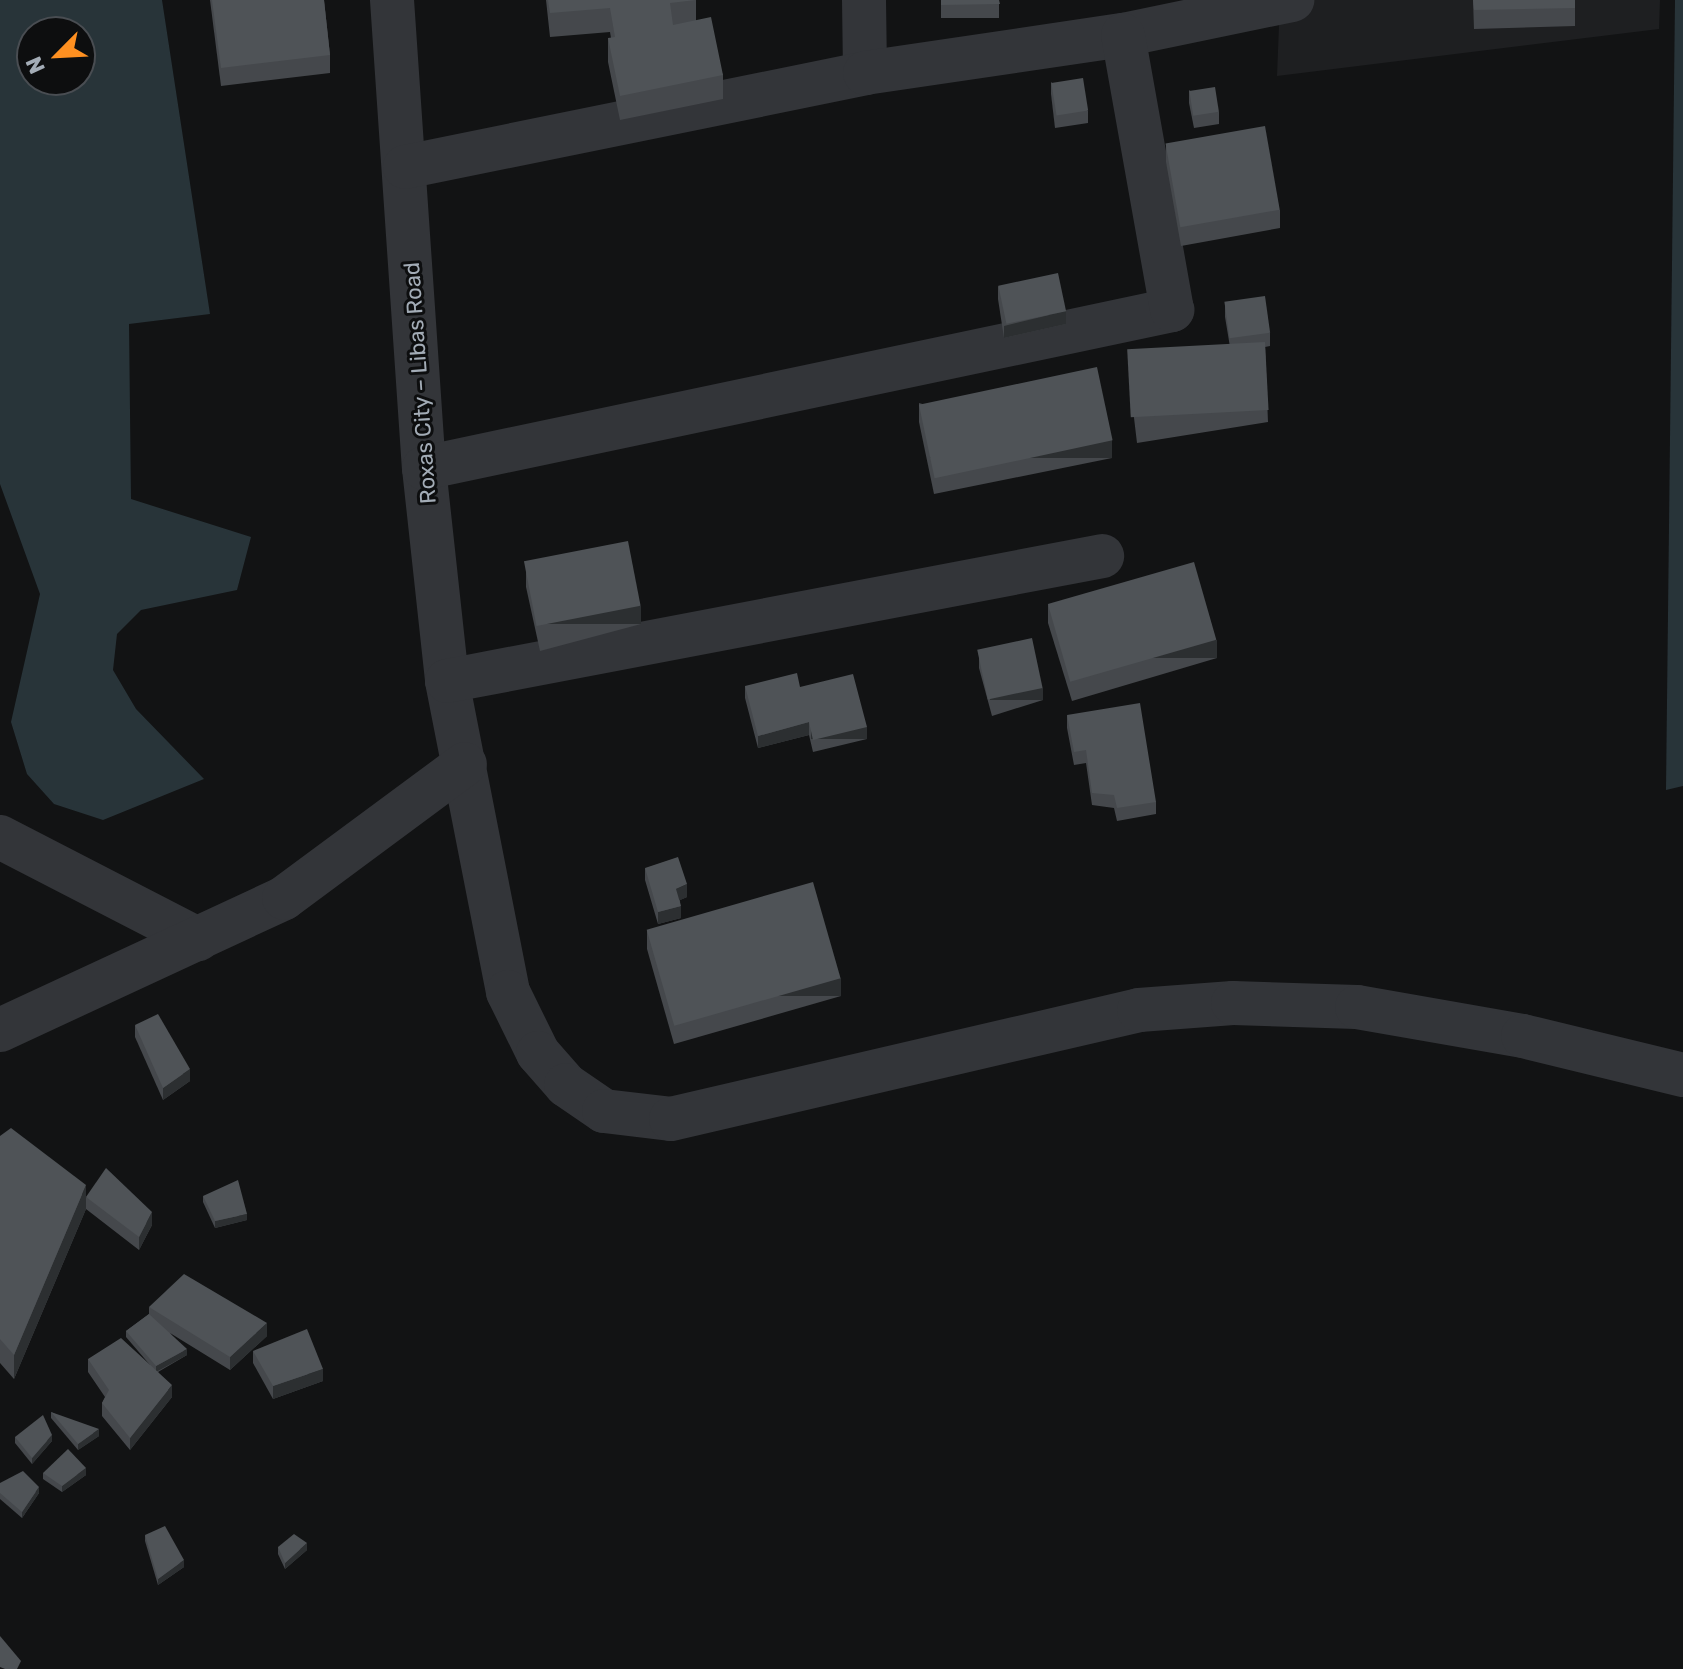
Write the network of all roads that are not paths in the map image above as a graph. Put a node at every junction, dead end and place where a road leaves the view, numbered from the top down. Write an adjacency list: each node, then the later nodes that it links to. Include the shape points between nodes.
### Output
1 (392, 0): 6 (street, Roxas City – Libas Road)
2 (864, 0): 5 (street)
3 (1292, 0): 4 (street)
4 (1123, 35): 5 (street); 7 (street, via 1172,310)
5 (865, 73): 6 (street)
6 (405, 167): 7 (street, Roxas City – Libas Road)
7 (424, 468): 9 (street, Roxas City – Libas Road)
8 (1102, 556): 9 (street)
9 (447, 681): 10 (street, Roxas City – Libas Road)
10 (465, 764): 12 (street, via 284,898); 14 (street, Roxas City – Libas Road, via 508,992 538,1053 566,1085 604,1111 671,1119 1139,1010 1233,1003 1357,1007 1523,1036)
11 (0, 837): 12 (street)
12 (198, 939): 13 (street)
13 (0, 1030)
14 (1683, 1075)

